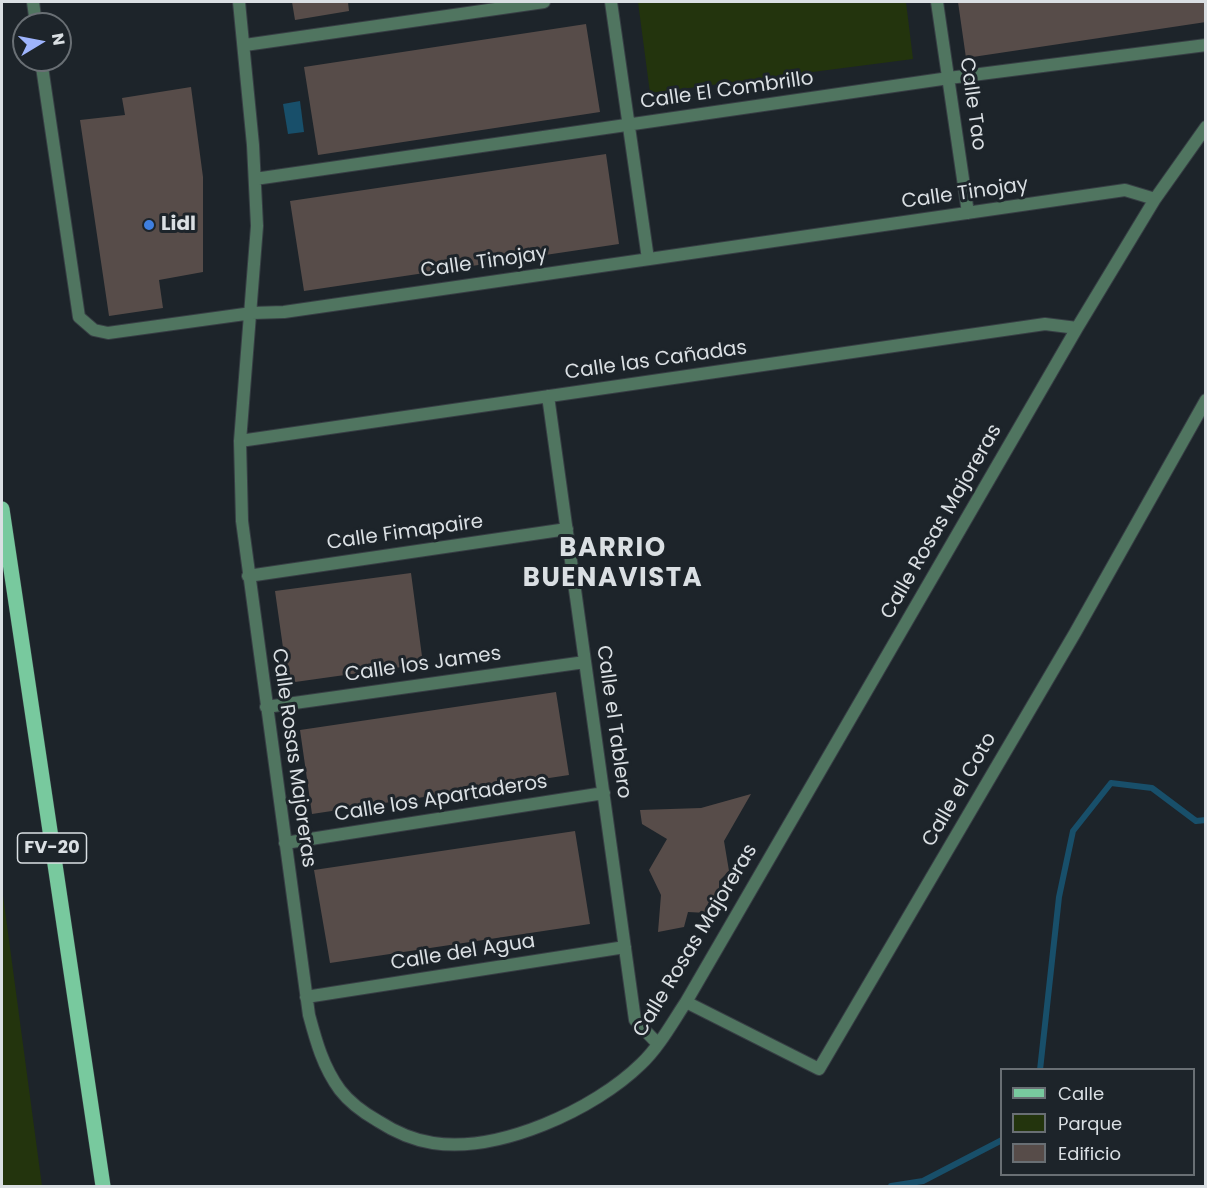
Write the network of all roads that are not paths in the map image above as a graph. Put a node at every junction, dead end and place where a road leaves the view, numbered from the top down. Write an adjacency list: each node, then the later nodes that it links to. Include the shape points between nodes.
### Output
1 (239, 2): 5 (street, Calle Rosas Majoreras)
2 (544, 2): 5 (street)
3 (611, 2): 9 (street)
4 (937, 2): 8 (street, Calle Tao)
5 (245, 45): 11 (street, Calle Rosas Majoreras)
6 (1206, 45): 8 (street, Calle El Combrillo)
7 (43, 72): 15 (street, Calle Tinojay, via 79,317 94,330 108,333)
8 (949, 78): 9 (street, Calle El Combrillo); 13 (street, Calle Tao)
9 (629, 125): 11 (street, Calle El Combrillo); 14 (street)
10 (1206, 127): 12 (street, Calle Rosas Majoreras)
11 (255, 179): 15 (street, Calle Rosas Majoreras, via 257,226)
12 (1155, 199): 13 (street, Calle Tinojay, via 1125,190); 16 (street, Calle Rosas Majoreras)
13 (968, 213): 14 (street, Calle Tinojay)
14 (648, 259): 15 (street, Calle Tinojay, via 284,312)
15 (252, 313): 19 (street, Calle Rosas Majoreras)
16 (1077, 328): 17 (street, Calle las Cañadas, via 1045,324); 29 (street, Calle Rosas Majoreras)
17 (548, 396): 19 (street, Calle las Cañadas); 21 (street, Calle el Tablero)
18 (1206, 400): 29 (street, Calle el Coto, via 1075,633 819,1069)
19 (240, 441): 22 (street, Calle Rosas Majoreras)
20 (2, 509): 31 (main road, FV-20)
21 (567, 529): 22 (street, Calle Fimapaire); 23 (street, Calle el Tablero)
22 (248, 576): 24 (street, Calle Rosas Majoreras)
23 (585, 662): 24 (street, Calle los James); 25 (street, Calle el Tablero)
24 (266, 707): 26 (street, Calle Rosas Majoreras)
25 (604, 793): 26 (street, Calle los Apartaderos); 27 (street, Calle el Tablero)
26 (285, 843): 28 (street, Calle Rosas Majoreras)
27 (625, 947): 28 (street, Calle del Agua); 30 (street, Calle el Tablero, via 636,1020)
28 (306, 997): 30 (street, Calle Rosas Majoreras, via 321,1057 340,1090 362,1112 399,1134 433,1143 478,1142 558,1119 640,1065)
29 (686, 1002): 30 (street, Calle Rosas Majoreras)
30 (658, 1044)
31 (103, 1186)

